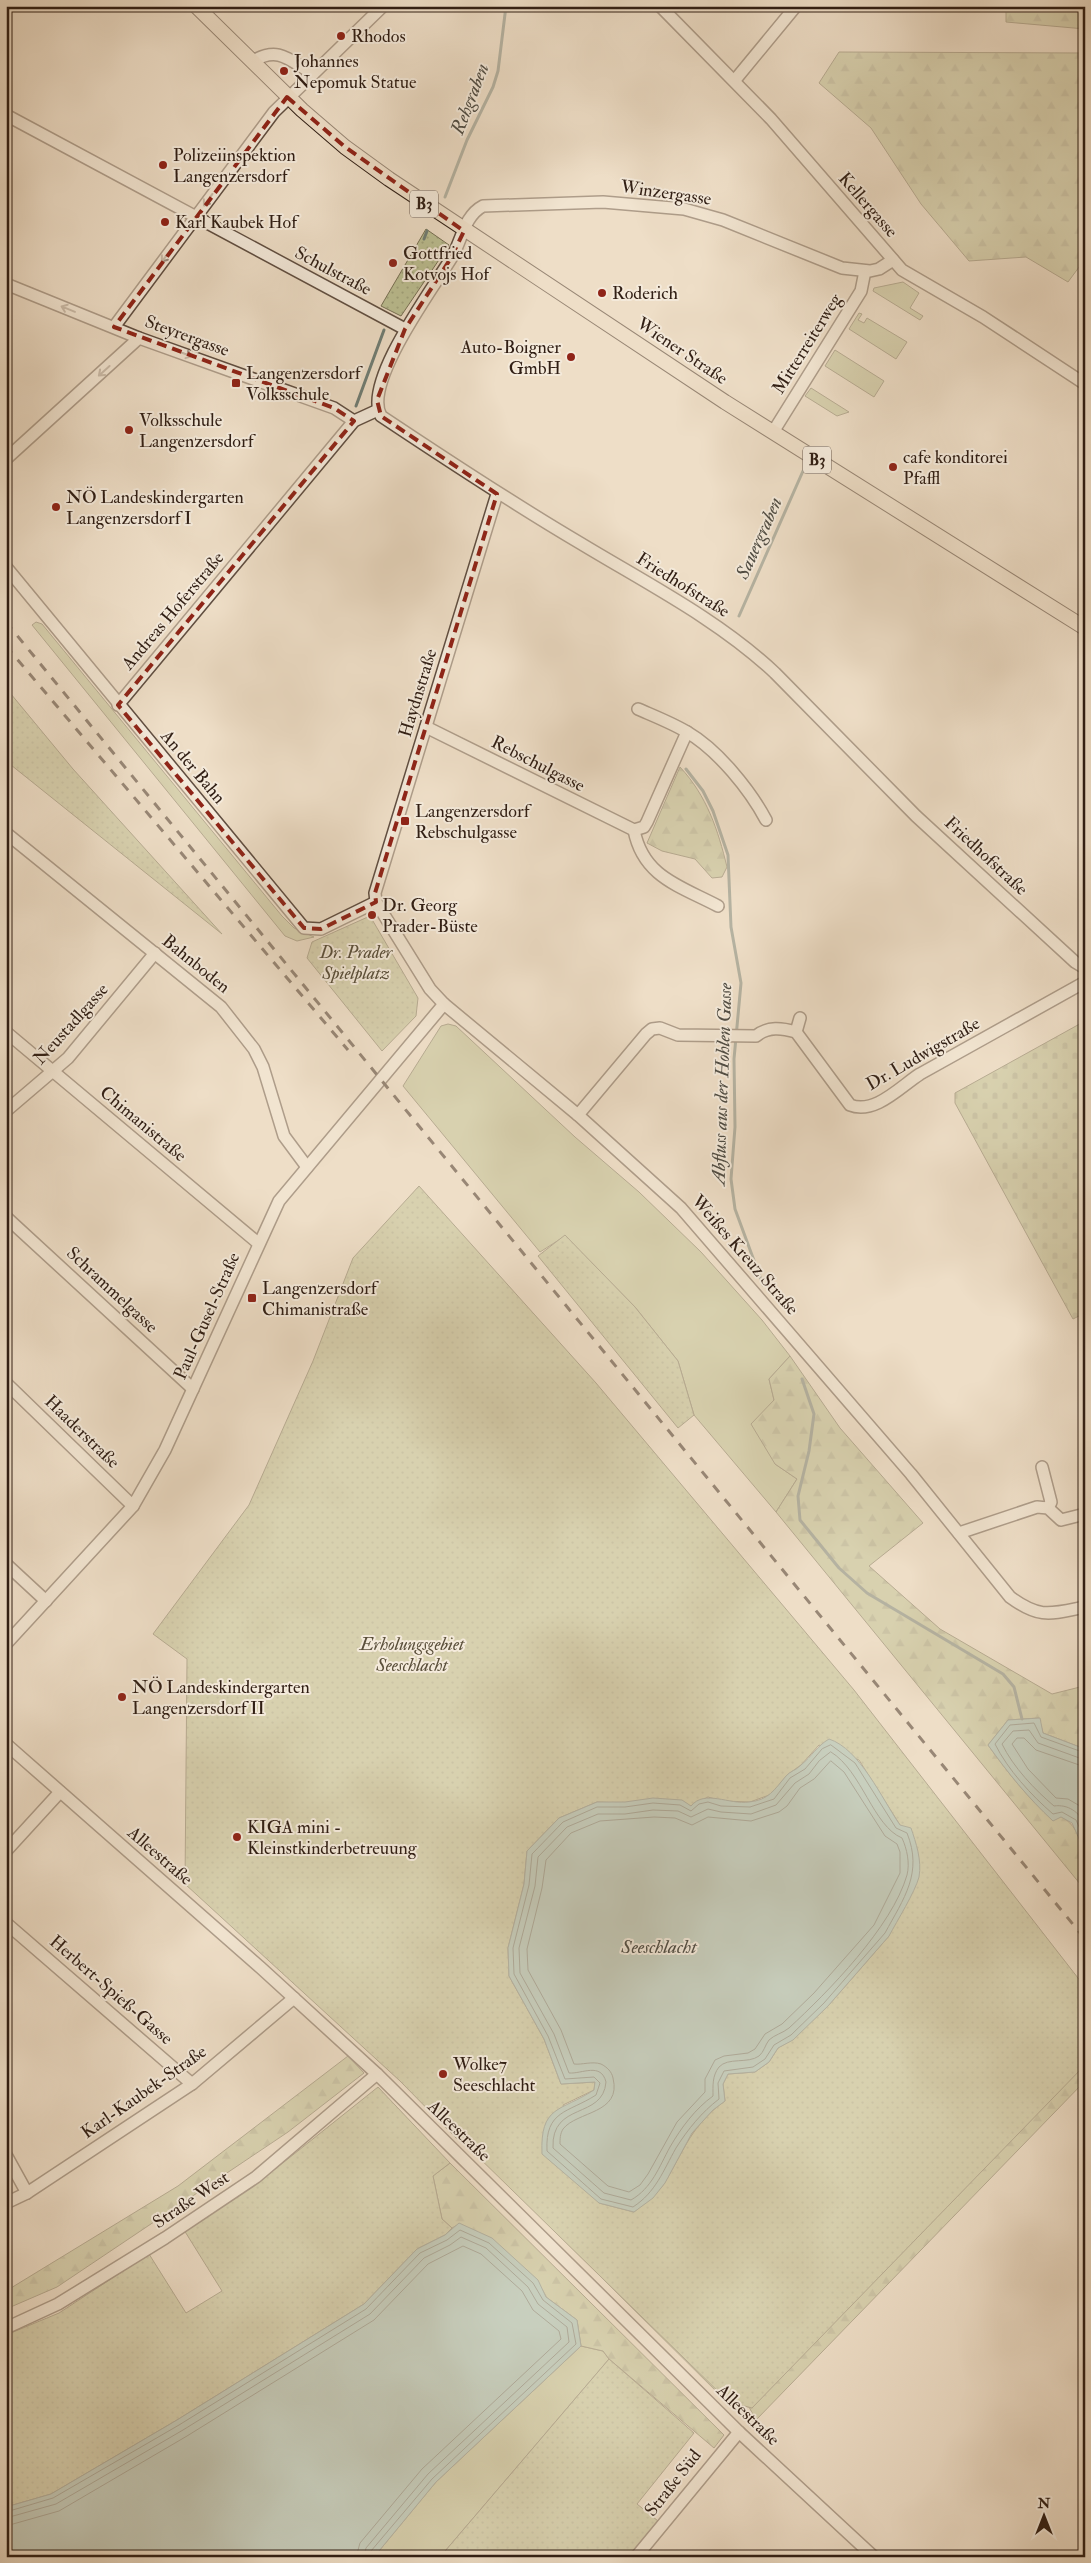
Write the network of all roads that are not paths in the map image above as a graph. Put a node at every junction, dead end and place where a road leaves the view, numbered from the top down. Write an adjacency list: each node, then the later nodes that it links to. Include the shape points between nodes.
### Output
1 (196, 6): 5 (main road, Wiener Straße / B3)
2 (384, 6): 6 (street)
3 (660, 6): 7 (street, Kellergasse)
4 (796, 6): 7 (street)
5 (253, 61): 6 (street, via 266,54 278,54); 8 (main road, Wiener Straße / B3)
6 (313, 74): 8 (street)
7 (735, 80): 12 (street, Kellergasse)
8 (287, 96): 10 (street, one-way to 10); 11 (main road, Wiener Straße / B3, via 345,147)
9 (6, 115): 10 (street, Schulstraße)
10 (195, 217): 15 (street, one-way to 15); 16 (street, Schulstraße)
11 (464, 230): 13 (street, Winzergasse, via 473,212 488,205 604,202 684,209 723,220 834,265); 16 (street, via 451,258); 21 (main road, Wiener Straße / B3)
12 (893, 260): 13 (street, Winzergasse, via 880,269); 18 (street, Kellergasse, via 914,278 982,317)
13 (865, 271): 21 (street, Mitterreiterweg, via 860,290)
14 (6, 284): 15 (street, Steyrergasse, one-way to 14)
15 (114, 327): 17 (street, Steyrergasse)
16 (405, 329): 19 (street, via 379,390)
17 (139, 338): 20 (street, Steyrergasse, one-way to 20, via 334,408); 22 (street, one-way to 22)
18 (1085, 384)
19 (378, 410): 20 (street, Andreas Hoferstraße); 23 (street, Friedhofstraße, via 381,416)
20 (354, 421): 26 (street, Andreas Hoferstraße)
21 (773, 432): 25 (main road, Wiener Straße / B3)
22 (6, 459)
23 (497, 494): 28 (street, Haydnstraße); 36 (street, Friedhofstraße, via 652,586 745,646 937,836)
24 (6, 567): 26 (street, An der Bahn)
25 (1085, 628)
26 (118, 705): 33 (street, An der Bahn, via 304,928 321,929)
27 (638, 708): 29 (street)
28 (426, 728): 31 (street, Rebschulgasse); 33 (street, Haydnstraße, via 375,893)
29 (687, 732): 30 (street, via 706,745 754,797); 31 (street, via 644,827)
30 (766, 820)
31 (634, 830): 34 (street, via 639,851 649,866)
32 (6, 833): 35 (street, Bahnboden)
33 (376, 902): 38 (street, Weißes Kreuz Straße, via 430,989)
34 (718, 906)
35 (156, 954): 42 (street, Neustadlgasse); 45 (street, Bahnboden, via 222,1007 245,1034 263,1067 284,1136)
36 (1085, 968)
37 (1085, 982): 41 (street, Dr. Ludwigstraße, via 865,1108 850,1106)
38 (444, 1004): 44 (street, Weißes Kreuz Straße); 45 (street, Paul-Gusel-Straße)
39 (800, 1018): 41 (street)
40 (6, 1032): 42 (street, Chimanistraße)
41 (796, 1032): 44 (street, via 774,1028 756,1036 678,1035 652,1028)
42 (54, 1072): 43 (street, Neustadlgasse); 47 (street, Chimanistraße)
43 (6, 1111)
44 (578, 1115): 54 (street, Weißes Kreuz Straße, via 681,1208)
45 (307, 1167): 47 (street, Paul-Gusel-Straße, via 279,1201)
46 (6, 1217): 49 (street, Schrammelgasse)
47 (258, 1243): 49 (street, Paul-Gusel-Straße)
48 (6, 1383): 51 (street, Haaderstraße)
49 (194, 1389): 51 (street, Paul-Gusel-Straße, via 151,1478)
50 (1042, 1467): 52 (street, via 1051,1502)
51 (133, 1506): 56 (street, Paul-Gusel-Straße)
52 (1048, 1508): 53 (street, via 1061,1520); 54 (street, via 1037,1506)
53 (1085, 1514)
54 (959, 1533): 57 (street, Weißes Kreuz Straße, via 1010,1597 1028,1611 1046,1614)
55 (6, 1564): 56 (street)
56 (46, 1601): 58 (street, Paul-Gusel-Straße)
57 (1085, 1606)
58 (6, 1644)
59 (6, 1744): 60 (street, Alleestraße)
60 (60, 1792): 61 (street); 63 (street, Alleestraße)
61 (6, 1851)
62 (6, 1923): 65 (street, Herbert-Spieß-Gasse)
63 (294, 1998): 64 (street, Alleestraße); 65 (street, Karl-Kaubek-Straße)
64 (377, 2074): 69 (street, Straße West, via 256,2177 58,2304); 70 (street, Alleestraße)
65 (192, 2084): 67 (street, Karl-Kaubek-Straße)
66 (6, 2154): 67 (street)
67 (27, 2193): 68 (street, Karl-Kaubek-Straße)
68 (6, 2203)
69 (6, 2328)
70 (739, 2432): 71 (street, Straße Süd); 72 (street, Alleestraße)
71 (636, 2557)
72 (874, 2557)

